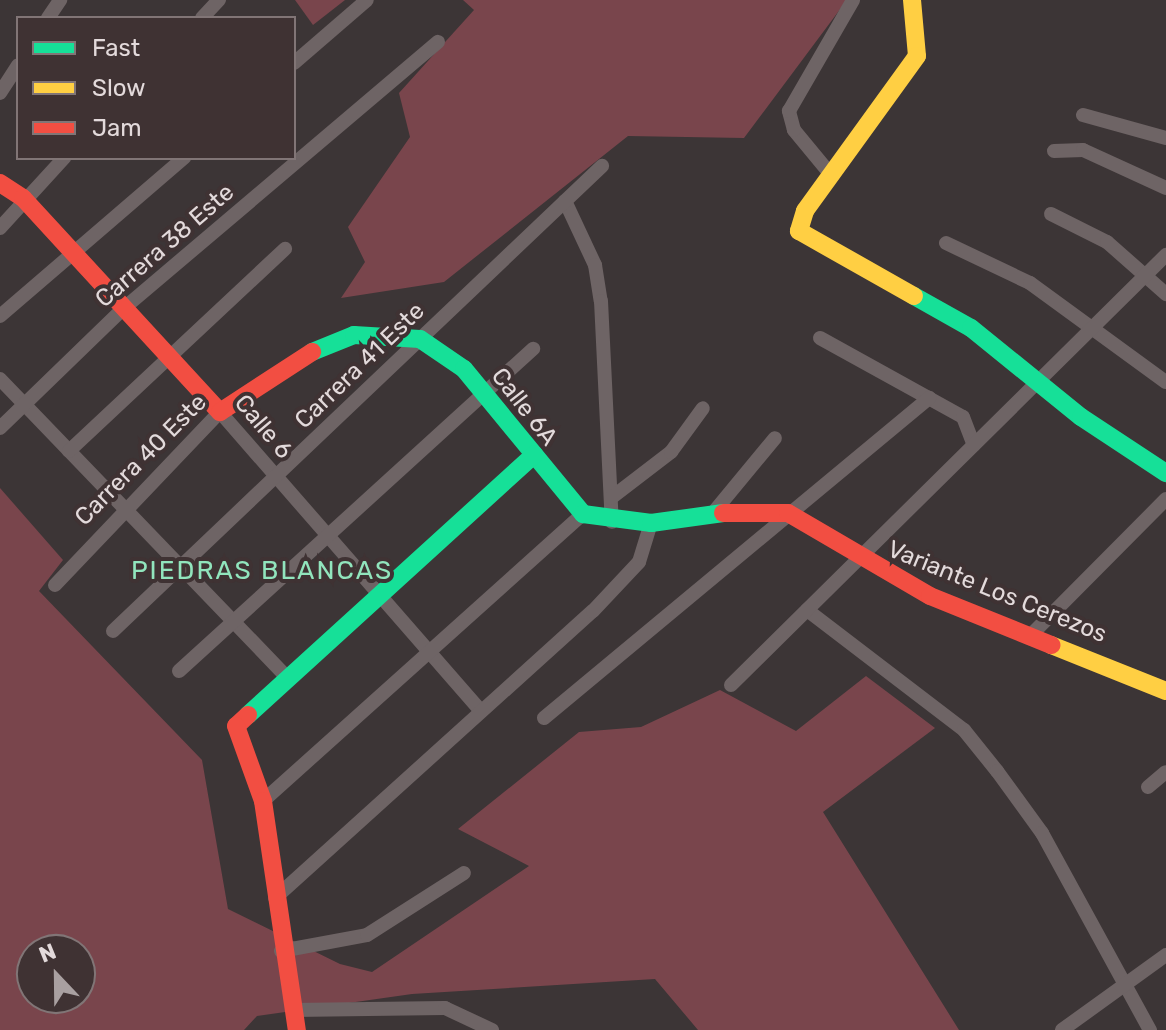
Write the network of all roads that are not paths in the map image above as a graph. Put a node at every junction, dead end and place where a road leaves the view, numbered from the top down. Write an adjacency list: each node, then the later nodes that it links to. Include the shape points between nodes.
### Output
1 (219, 0): 5 (street)
2 (367, 0): 7 (street)
3 (853, 0): 16 (street, via 789,111 794,130)
4 (912, 0): 16 (street, via 917,56)
5 (204, 16)
6 (438, 42): 29 (street, Carrera 38 Este)
7 (296, 61)
8 (16, 68): 9 (street)
9 (0, 93)
10 (1083, 115): 11 (street)
11 (1166, 138)
12 (1054, 151): 18 (street, via 1083,150)
13 (62, 160): 19 (street)
14 (182, 160): 25 (street)
15 (602, 166): 20 (street, Carrera 41 Este)
16 (832, 176): 38 (street, via 805,211 803,237 971,328)
17 (0, 183): 19 (street, Calle 6)
18 (1166, 188)
19 (23, 198): 22 (street); 25 (street, Calle 6)
20 (565, 201): 33 (street, Carrera 41 Este); 51 (street, via 595,265 601,301)
21 (1051, 214): 27 (street, via 1107,242)
22 (0, 228)
23 (946, 243): 31 (street, via 1030,283)
24 (285, 249): 35 (street)
25 (73, 253): 29 (street, Calle 6); 30 (street)
26 (1166, 255): 27 (street)
27 (1141, 279): 28 (street); 31 (street)
28 (1166, 294)
29 (123, 309): 35 (street, Calle 6); 41 (street, Carrera 38 Este)
30 (0, 316)
31 (1090, 330): 37 (street); 38 (street)
32 (820, 338): 40 (street)
33 (420, 339): 39 (street, Calle 6A); 43 (street, Carrera 40 Este, via 354,335 270,375); 50 (street, Carrera 41 Este)
34 (533, 349): 39 (street)
35 (170, 358): 43 (street, Calle 6); 47 (street)
36 (0, 379): 41 (street)
37 (1166, 382)
38 (1037, 383): 46 (street); 49 (street)
39 (484, 393): 48 (street, Calle 6A); 59 (street)
40 (929, 398): 46 (street, via 963,417); 55 (street)
41 (26, 407): 44 (street, Carrera 38 Este); 47 (street)
42 (703, 408): 51 (street, via 671,452)
43 (220, 412): 50 (street, Calle 6); 53 (street, Carrera 40 Este)
44 (0, 428)
45 (775, 438): 54 (street)
46 (974, 445): 60 (street)
47 (69, 451): 53 (street)
48 (534, 455): 56 (street, Calle 6A); 63 (street)
49 (1166, 473)
50 (274, 477): 59 (street, Calle 6); 61 (street, Carrera 41 Este)
51 (611, 498): 57 (street)
52 (1166, 499): 67 (street)
53 (126, 507): 61 (street); 62 (street, Carrera 40 Este)
54 (713, 513): 55 (street); 58 (street)
55 (788, 513): 60 (street, Variante Los Cerezos); 74 (street)
56 (583, 514): 57 (street); 68 (street)
57 (612, 522): 58 (street)
58 (651, 523): 73 (street, via 639,562)
59 (326, 537): 63 (street, Calle 6); 65 (street)
60 (858, 560): 64 (street); 67 (street, Variante Los Cerezos)
61 (180, 567): 65 (street); 66 (street, Carrera 41 Este)
62 (55, 585)
63 (379, 596): 68 (street, Calle 6); 70 (street)
64 (807, 610): 71 (street); 82 (street, via 964,730 1042,833)
65 (233, 622): 69 (street); 70 (street)
66 (113, 631)
67 (1030, 636): 72 (street, Variante Los Cerezos)
68 (429, 652): 73 (street, Calle 6); 77 (street)
69 (179, 671)
70 (288, 678): 77 (street, via 236,726)
71 (731, 685)
72 (1166, 691)
73 (481, 711): 79 (street)
74 (544, 718)
75 (1166, 772): 76 (street)
76 (1148, 787)
77 (263, 801): 79 (street)
78 (464, 873): 80 (street, via 367,935)
79 (275, 898): 80 (street)
80 (281, 951): 83 (street)
81 (1166, 955): 82 (street)
82 (1127, 980): 86 (street); 87 (street)
83 (293, 1010): 84 (street); 85 (street, via 445,1008)
84 (297, 1030)
85 (492, 1030)
86 (1062, 1030)
87 (1150, 1030)

